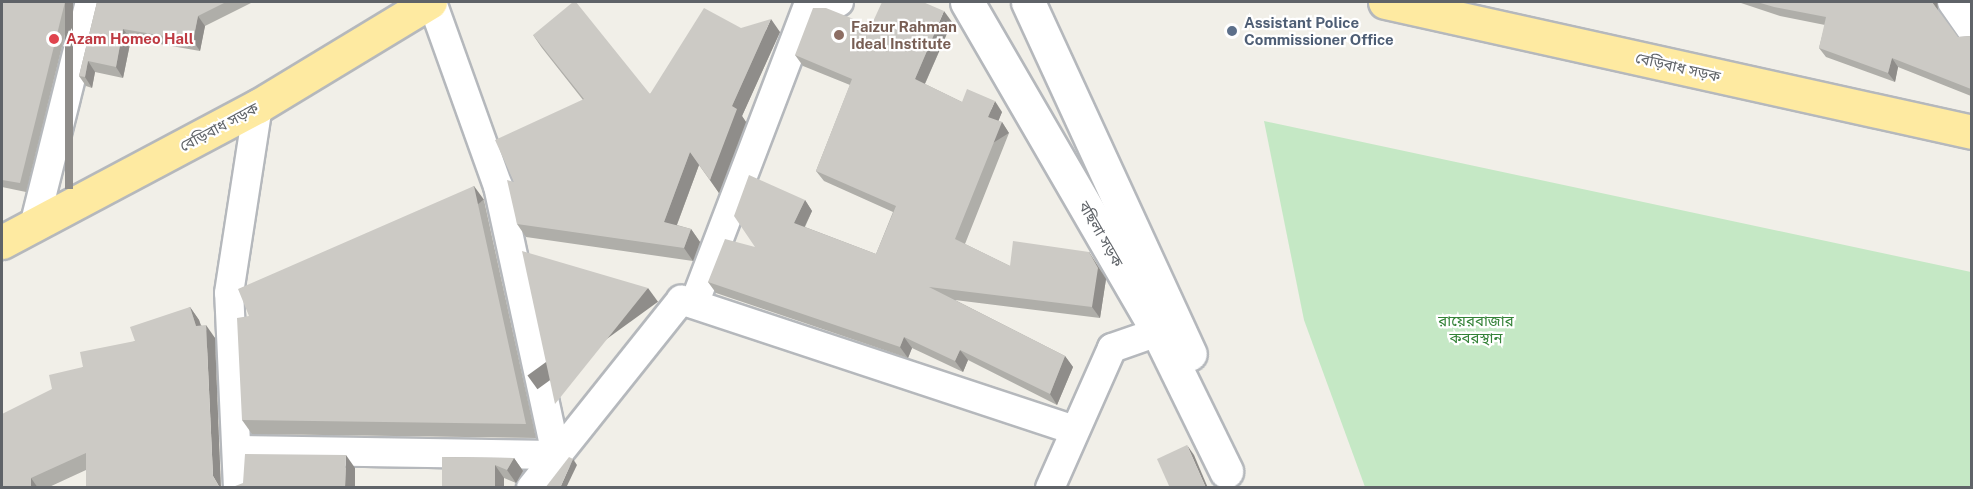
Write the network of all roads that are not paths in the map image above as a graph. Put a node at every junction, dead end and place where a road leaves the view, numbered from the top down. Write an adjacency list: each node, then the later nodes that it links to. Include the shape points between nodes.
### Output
1 (90, 2): 11 (street)
2 (431, 2): 9 (highway, বেড়িবাধ সড়ক); 19 (street, via 484,182)
3 (839, 2): 15 (street, via 809,3)
4 (967, 2): 16 (main road, বছিলা সড়ক)
5 (1028, 2): 20 (main road, বছিলা সড়ক, via 1176,318)
6 (1385, 2): 10 (highway, বেড়িবাধ সড়ক)
7 (1952, 2): 8 (street)
8 (1971, 30)
9 (258, 106): 11 (highway, বেড়িবাধ সড়ক); 14 (street)
10 (1971, 132)
11 (35, 222): 12 (highway, বেড়িবাধ সড়ক)
12 (2, 242)
13 (261, 279): 14 (street)
14 (229, 293): 18 (street)
15 (694, 304): 17 (street); 19 (street, via 681,300)
16 (1158, 332): 17 (street, via 1112,348); 20 (main road, বছিলা সড়ক)
17 (1074, 430): 23 (street)
18 (237, 450): 19 (street); 21 (street)
19 (556, 455): 22 (street)
20 (1229, 479)
21 (238, 488)
22 (531, 488)
23 (1050, 488)

